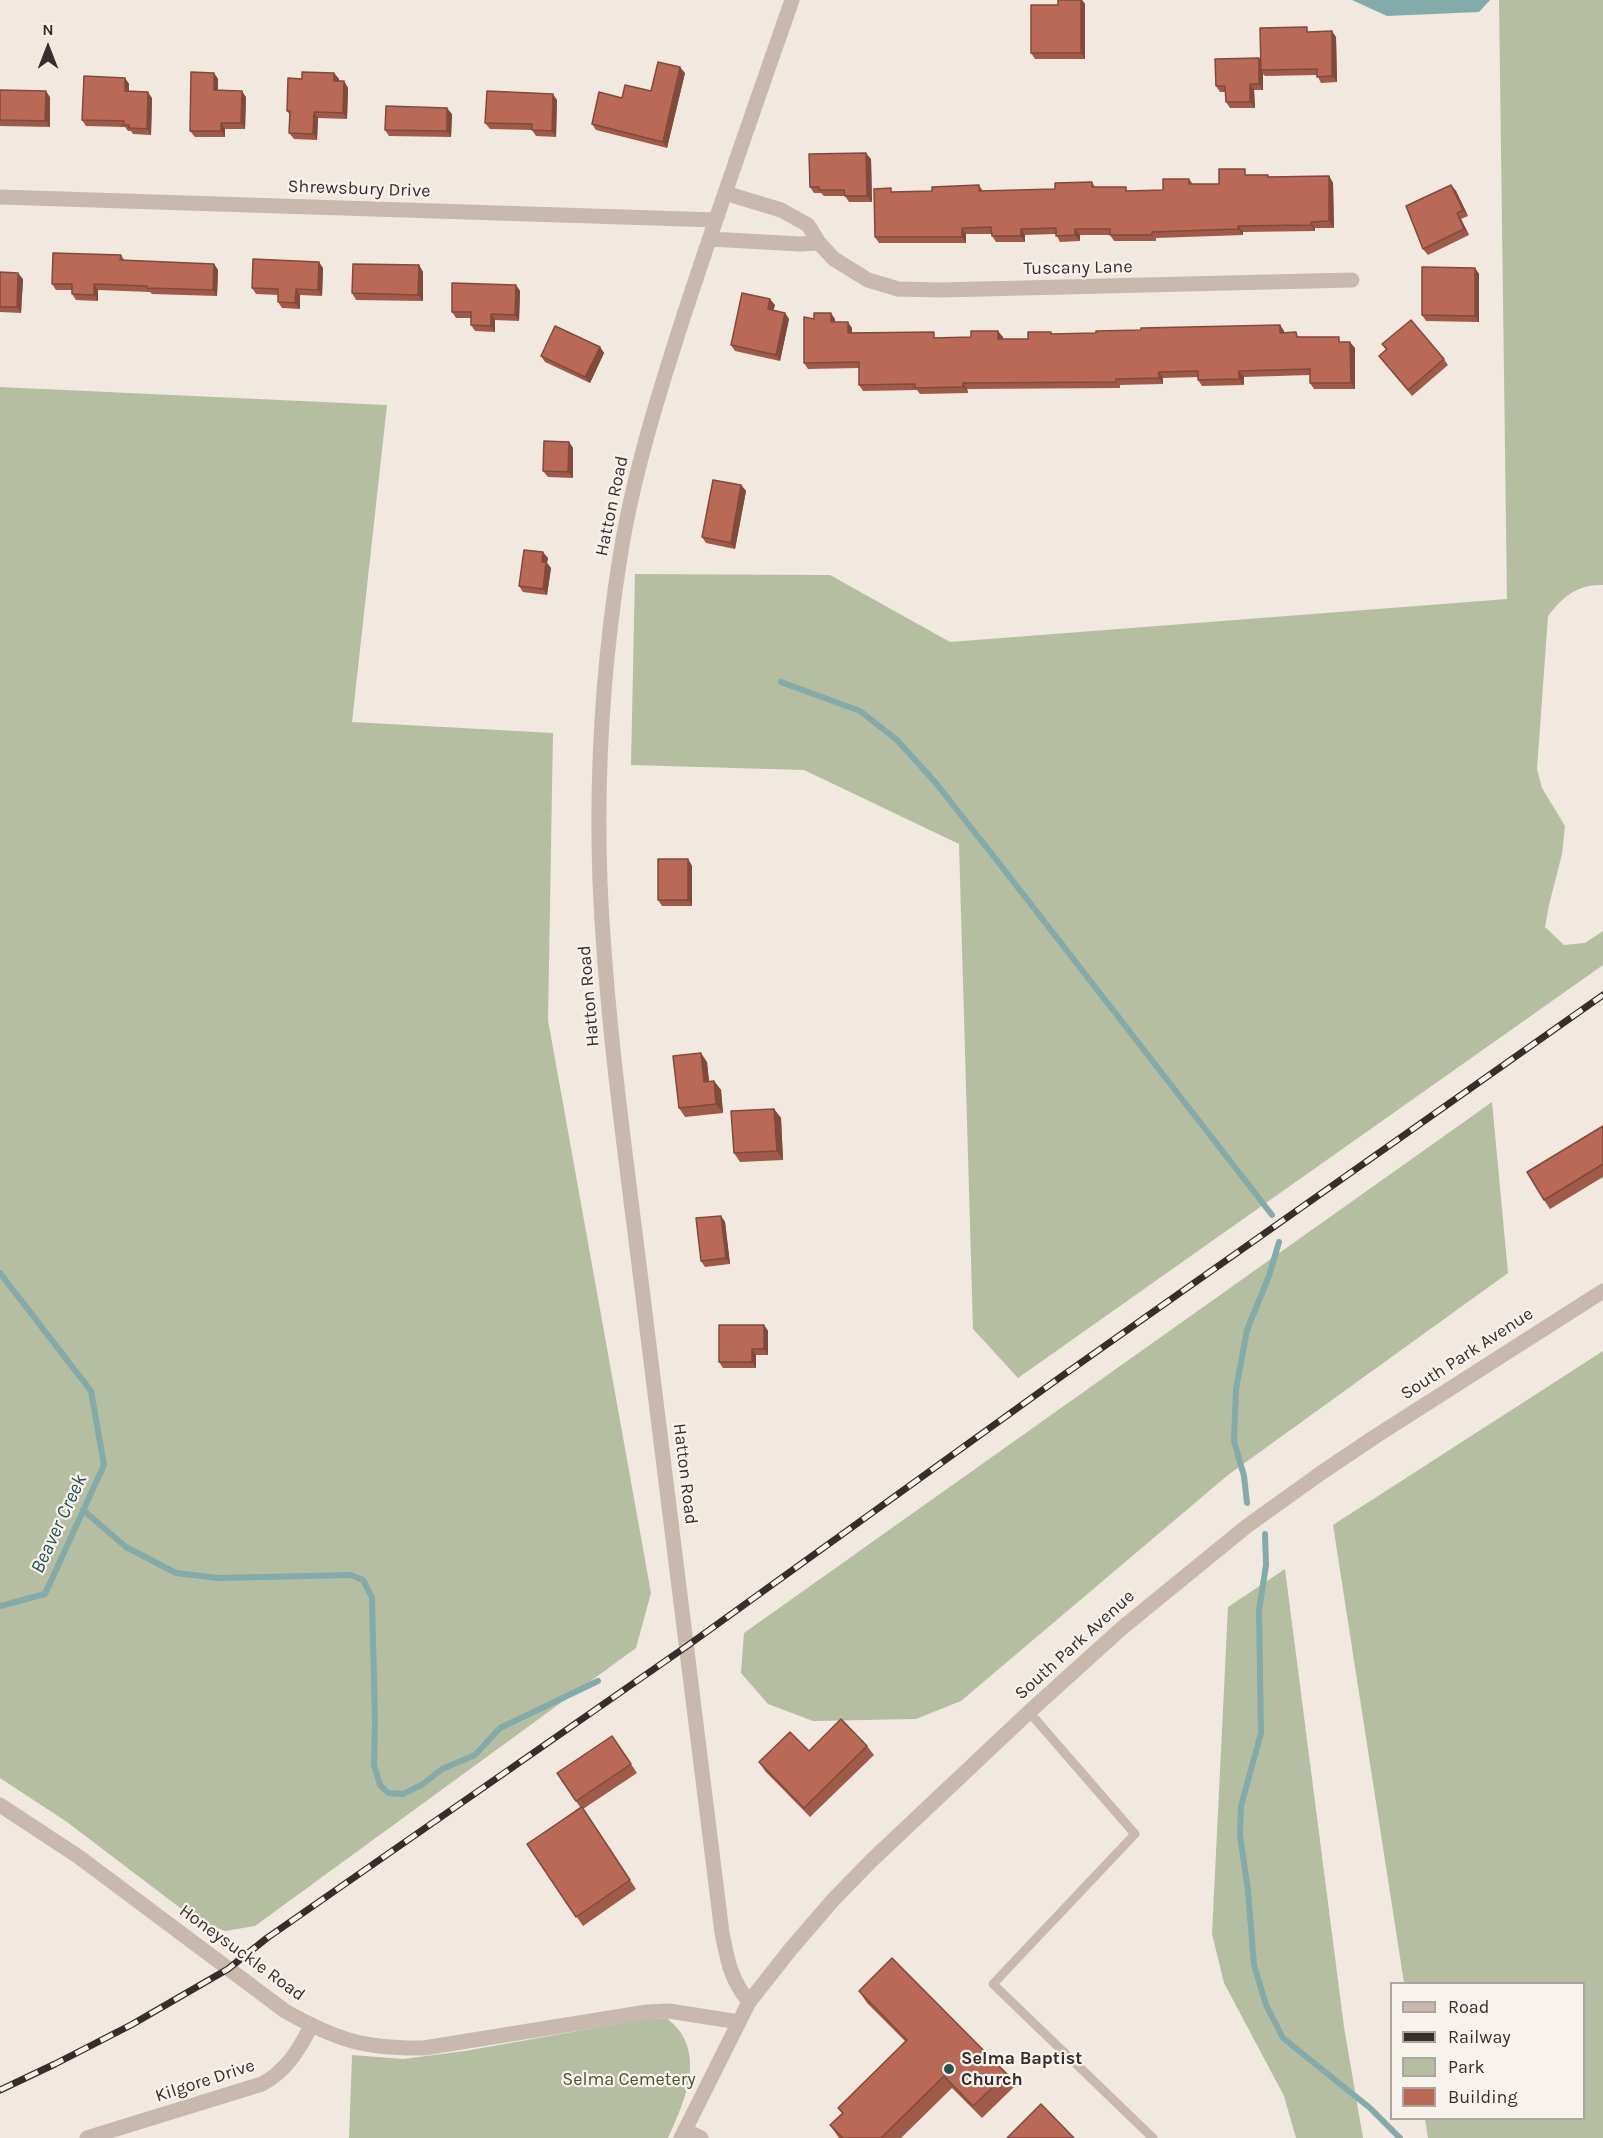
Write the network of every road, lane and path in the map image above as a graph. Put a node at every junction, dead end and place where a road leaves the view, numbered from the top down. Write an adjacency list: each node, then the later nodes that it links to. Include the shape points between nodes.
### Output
1 (792, 0): 2 (street, Hatton Road)
2 (725, 193): 4 (street, Hatton Road); 6 (street, Tuscany Lane, via 781,210 808,225)
3 (0, 196): 4 (street, Shrewsbury Drive)
4 (716, 220): 5 (street, Hatton Road)
5 (710, 238): 6 (street); 11 (street, Hatton Road, via 649,428 621,555 602,730 600,880 621,1118 722,1933 736,1986)
6 (819, 243): 7 (street, Tuscany Lane, via 834,259 868,280 898,290)
7 (1352, 280)
8 (1603, 1291): 9 (street, South Park Avenue, via 1293,1493 1139,1614)
9 (1029, 1712): 11 (street, South Park Avenue, via 833,1900); 17 (lane, via 1135,1834 993,1984)
10 (0, 1805): 13 (street, Honeysuckle Road, via 79,1857 258,1993)
11 (749, 2002): 12 (street, South Park Avenue)
12 (739, 2022): 13 (street, Honeysuckle Road, via 669,2011 647,2012 458,2044 392,2049 361,2045); 14 (street, South Park Avenue)
13 (311, 2026): 15 (street, Kilgore Drive, via 290,2062 262,2084)
14 (683, 2134): 16 (street)
15 (87, 2138)
16 (701, 2138)
17 (1153, 2138)

